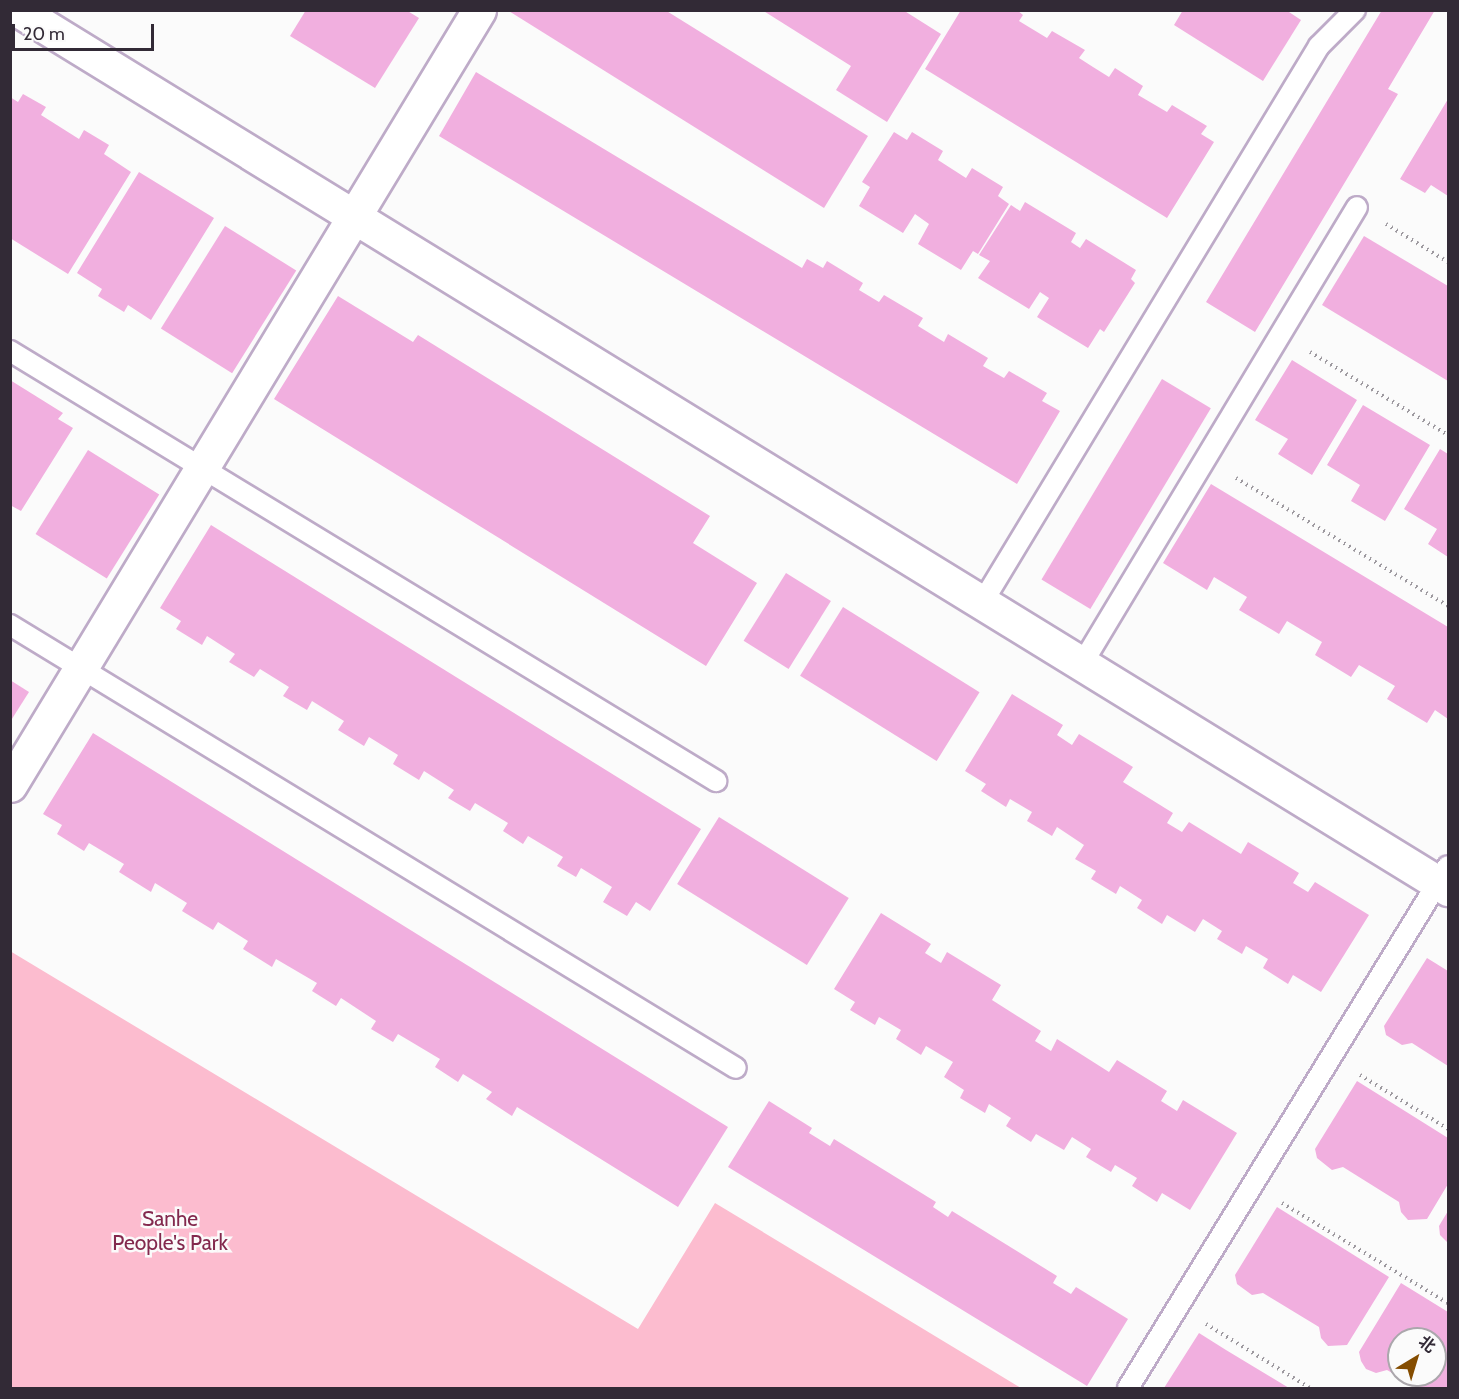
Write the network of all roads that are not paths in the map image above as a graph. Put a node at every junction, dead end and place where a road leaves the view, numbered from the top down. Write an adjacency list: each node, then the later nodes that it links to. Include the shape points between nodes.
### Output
1 (18, 10): 5 (street)
2 (480, 10): 5 (street)
3 (1354, 10): 8 (lane, via 1319,46)
4 (1357, 207): 10 (lane)
5 (354, 217): 7 (street); 8 (street)
6 (10, 351): 7 (lane)
7 (202, 468): 11 (street); 12 (lane)
8 (982, 603): 10 (street)
9 (10, 625): 11 (lane)
10 (1082, 664): 14 (street)
11 (81, 668): 13 (street); 15 (lane)
12 (716, 781)
13 (10, 785)
14 (1445, 879): 16 (lane)
15 (736, 1068)
16 (1128, 1389)

